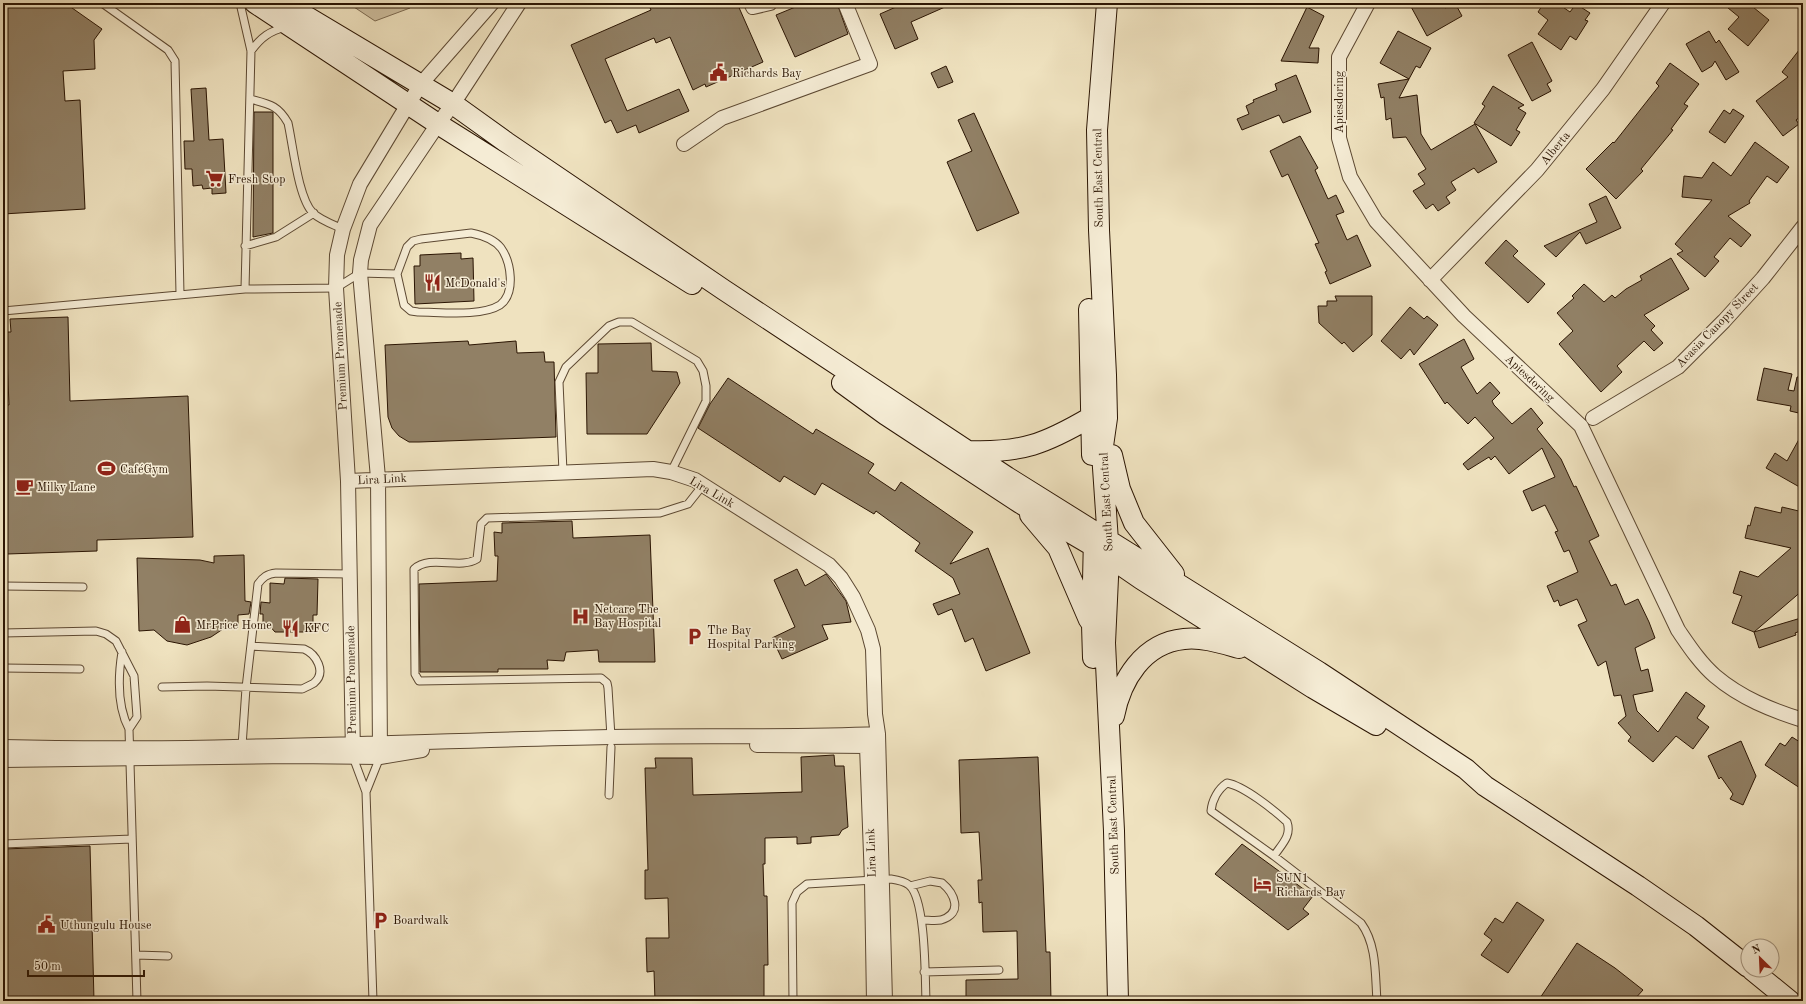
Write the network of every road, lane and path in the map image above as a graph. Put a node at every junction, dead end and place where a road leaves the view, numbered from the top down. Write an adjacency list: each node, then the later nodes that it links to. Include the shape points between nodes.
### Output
1 (102, 3): 31 (lane, via 168,50 175,61)
2 (240, 3): 15 (lane)
3 (255, 3): 14 (street)
4 (284, 3): 16 (street)
5 (492, 3): 16 (street, Premium Promenade)
6 (519, 3): 19 (street)
7 (751, 3): 8 (street, via 753,7)
8 (770, 3)
9 (845, 3): 21 (street, via 870,64 722,118)
10 (1095, 3): 33 (street, South East Central, via 1090,41 1087,130)
11 (1107, 3): 33 (street, South East Central, via 1097,130)
12 (1368, 3): 28 (street, Apiesdoring, via 1339,57 1339,138 1350,177 1376,221)
13 (1663, 3): 28 (street, Alberta, via 1603,89 1537,170)
14 (290, 26): 15 (lane, via 269,33 259,40); 18 (street)
15 (251, 51): 17 (lane)
16 (421, 84): 18 (street, Premium Promenade); 19 (street)
17 (250, 99): 22 (lane, via 270,104 282,113 288,123 303,195); 25 (lane)
18 (408, 104): 20 (street); 24 (street, Premium Promenade, via 360,184)
19 (453, 104): 20 (street); 35 (street, via 724,290)
20 (438, 124): 26 (street, via 370,225); 41 (street, via 647,255)
21 (684, 144)
22 (314, 214): 24 (lane); 25 (lane, via 276,237)
23 (1803, 227): 34 (street, Acasia Canopy Street, via 1744,300 1678,367)
24 (343, 229): 29 (street, Premium Promenade, via 337,256)
25 (245, 246): 30 (lane)
26 (360, 273): 27 (lane); 29 (lane); 38 (street)
27 (397, 274): 27 (lane, via 404,305 411,311 418,312 483,312 505,300 510,289 508,262 500,247 482,235 471,233 413,242 407,247)
28 (1430, 280): 56 (street, Apiesdoring, via 1464,316 1581,426 1678,630 1699,659 1715,675 1741,694 1772,710)
29 (336, 288): 30 (lane); 39 (street, Premium Promenade)
30 (245, 289): 31 (lane)
31 (180, 294): 32 (lane)
32 (3, 311)
33 (1099, 417): 35 (street, via 1034,446 1003,451); 42 (street, South East Central, via 1102,453); 45 (street, via 1109,441 1118,483 1134,523)
34 (1594, 418)
35 (968, 451): 42 (street)
36 (563, 472): 37 (street, Lira Link, via 653,469); 37 (lane, via 559,382 566,367 609,326 619,322 632,322 697,361 703,371 706,401); 38 (street, Lira Link)
37 (670, 472): 40 (street, Lira Link)
38 (378, 478): 39 (street, Lira Link); 60 (street)
39 (348, 481): 43 (street, Premium Promenade)
40 (703, 485): 58 (street, Lira Link, via 829,565 841,578 862,616 873,649); 59 (lane, via 688,504 660,513 487,518 482,520 476,559 467,563 422,563 414,568 415,674 420,681 601,678 607,683 608,688)
41 (1020, 503): 42 (street); 47 (street, via 1058,548)
42 (1101, 543): 45 (street); 47 (street, South East Central); 51 (street, via 1141,579); 61 (street, South East Central)
43 (350, 574): 49 (lane, via 276,573 265,576 258,584); 64 (street, Premium Promenade)
44 (3, 586): 46 (lane)
45 (1183, 586): 68 (street, via 1466,769)
46 (83, 587)
47 (1092, 625): 89 (street, South East Central)
48 (3, 633): 50 (lane, via 96,631 116,641)
49 (251, 646): 55 (lane); 55 (lane, via 310,651 319,665 319,674 314,682 302,689)
50 (122, 652): 57 (lane, via 118,677 123,717); 57 (lane, via 134,676 137,717)
51 (1258, 653): 61 (street, via 1209,640 1193,639 1182,639 1152,652 1134,667 1123,685 1116,706); 68 (street, via 1461,776)
52 (3, 668): 53 (lane)
53 (80, 669)
54 (162, 688): 55 (lane)
55 (246, 688): 62 (lane)
56 (1803, 720)
57 (129, 729): 65 (lane)
58 (873, 740): 59 (street); 59 (street, via 828,745); 74 (street, Lira Link)
59 (611, 742): 60 (street); 66 (street, via 416,750); 70 (lane)
60 (380, 743): 64 (street); 66 (street)
61 (1110, 744): 90 (street, South East Central)
62 (242, 746): 64 (street); 65 (street)
63 (3, 747): 65 (street)
64 (352, 750): 65 (street); 66 (street); 69 (lane)
65 (130, 753): 67 (street); 71 (lane)
66 (380, 757): 69 (lane)
67 (3, 760)
68 (1485, 786): 79 (street, via 1658,899)
69 (366, 792): 84 (lane)
70 (609, 795)
71 (132, 839): 72 (lane); 77 (lane)
72 (3, 844)
73 (1274, 856): 73 (lane, via 1211,811 1216,795 1227,783 1244,790 1287,822 1287,838); 91 (lane, via 1361,922 1368,933 1374,952)
74 (877, 881): 75 (lane, Lira Link, via 901,881); 85 (lane, via 807,884 797,892 792,903); 86 (street, Lira Link); 87 (street, Lira Link)
75 (910, 886): 76 (lane); 76 (lane, Lira Link, via 930,881 942,883 954,897 955,905 951,913 942,920)
76 (922, 920): 81 (lane)
77 (136, 955): 78 (lane); 83 (lane)
78 (168, 956)
79 (1740, 961)
80 (999, 970): 81 (lane)
81 (924, 972): 88 (lane)
82 (1762, 978): 92 (street)
83 (137, 1001)
84 (372, 1001)
85 (793, 1001)
86 (874, 1001)
87 (885, 1001)
88 (926, 1001)
89 (1108, 1001)
90 (1118, 1001)
91 (1377, 1001)
92 (1790, 1001)

